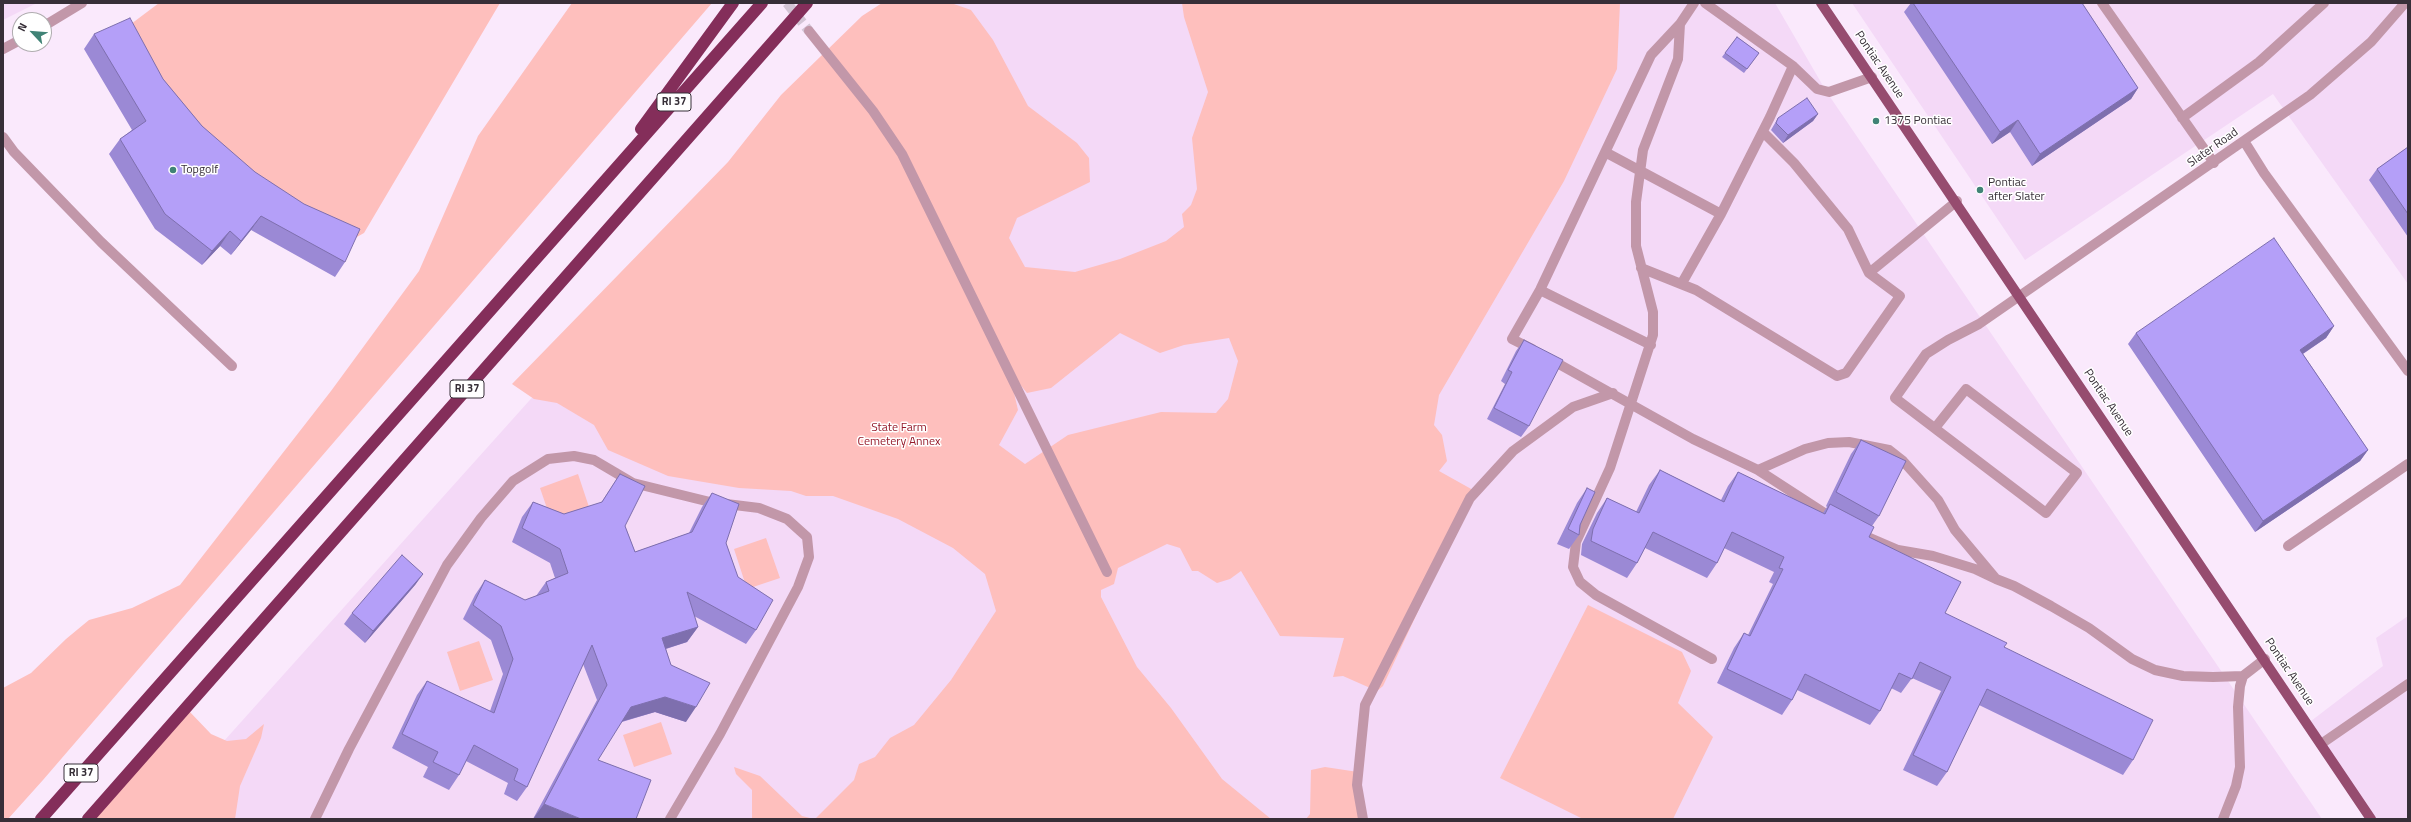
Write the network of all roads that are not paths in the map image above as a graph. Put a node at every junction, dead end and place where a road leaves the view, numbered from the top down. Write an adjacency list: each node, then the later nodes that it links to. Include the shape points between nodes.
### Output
1 (82, 3): 12 (street)
2 (734, 3): 27 (highway)
3 (762, 3): 27 (highway, RI 37)
4 (807, 3): 14 (highway, RI 37)
5 (815, 3): 14 (highway)
6 (1694, 3): 13 (street)
7 (1705, 3): 18 (street)
8 (1821, 3): 19 (main road, Pontiac Avenue)
9 (2102, 3): 20 (street)
10 (2324, 3): 20 (street, via 2259,62)
11 (2406, 3): 23 (street, Slater Road, via 2372,42 2341,70)
12 (52, 21)
13 (1680, 24): 24 (street, via 1651,55); 26 (street, via 1678,59 1643,150)
14 (786, 26): 54 (highway, RI 37)
15 (809, 31): 46 (street, via 873,111 902,154)
16 (12, 44): 17 (street)
17 (3, 49)
18 (1792, 66): 19 (street, via 1817,89 1829,92); 21 (street)
19 (1872, 77): 28 (main road, Pontiac Avenue)
20 (2182, 118): 25 (street)
21 (1763, 132): 29 (street); 31 (street, via 1794,163 1848,229)
22 (3, 137): 36 (street, via 14,152 101,242)
23 (2244, 142): 25 (street, Slater Road); 37 (street)
24 (1605, 152): 26 (street); 33 (street)
25 (2214, 163): 34 (street, Slater Road)
26 (1639, 172): 29 (street); 30 (street, via 1636,246)
27 (587, 201): 53 (highway, RI 37)
28 (1957, 201): 31 (street); 34 (main road, Pontiac Avenue)
29 (1721, 214): 32 (street)
30 (1641, 268): 32 (street); 35 (street, via 1653,312)
31 (1869, 272): 32 (street, via 1900,296 1846,373 1836,376)
32 (1682, 282)
33 (1540, 290): 35 (street); 38 (street, via 1512,339)
34 (2019, 296): 40 (street, Slater Road, via 1979,324 1926,354 1895,398); 49 (main road, Pontiac Avenue)
35 (1651, 345): 39 (street)
36 (232, 366)
37 (2408, 371)
38 (1613, 393): 39 (street); 57 (street, via 1573,407 1513,451 1470,498 1365,705 1357,785)
39 (1632, 403): 42 (street, via 1693,439); 48 (street, via 1610,468 1576,542 1573,567 1580,582 1596,595)
40 (1935, 428): 40 (street, via 2046,513 2077,473 1966,389)
41 (2408, 464): 45 (street)
42 (1758, 470): 43 (street); 47 (street, via 1805,449 1828,443 1850,442 1889,450 1903,461 1938,500 1955,530)
43 (1844, 525)
44 (1858, 532): 47 (street, via 1898,550 1933,556 1975,569)
45 (2288, 546)
46 (1108, 572)
47 (1996, 579): 50 (street, via 2052,606 2132,659 2155,670 2183,676)
48 (1712, 659)
49 (2265, 659): 50 (street); 52 (main road, Pontiac Avenue)
50 (2243, 676): 58 (street, via 2238,707 2240,767 2236,786)
51 (2408, 684): 52 (street)
52 (2321, 744): 59 (main road, Pontiac Avenue)
53 (43, 816)
54 (88, 819)
55 (315, 819): 56 (street, via 349,749 447,565 481,518 513,481 548,459 574,456 594,460 633,483 710,502 759,508 787,519 807,537 809,558 798,587 720,734)
56 (670, 819)
57 (1363, 819)
58 (2223, 819)
59 (2371, 819)

